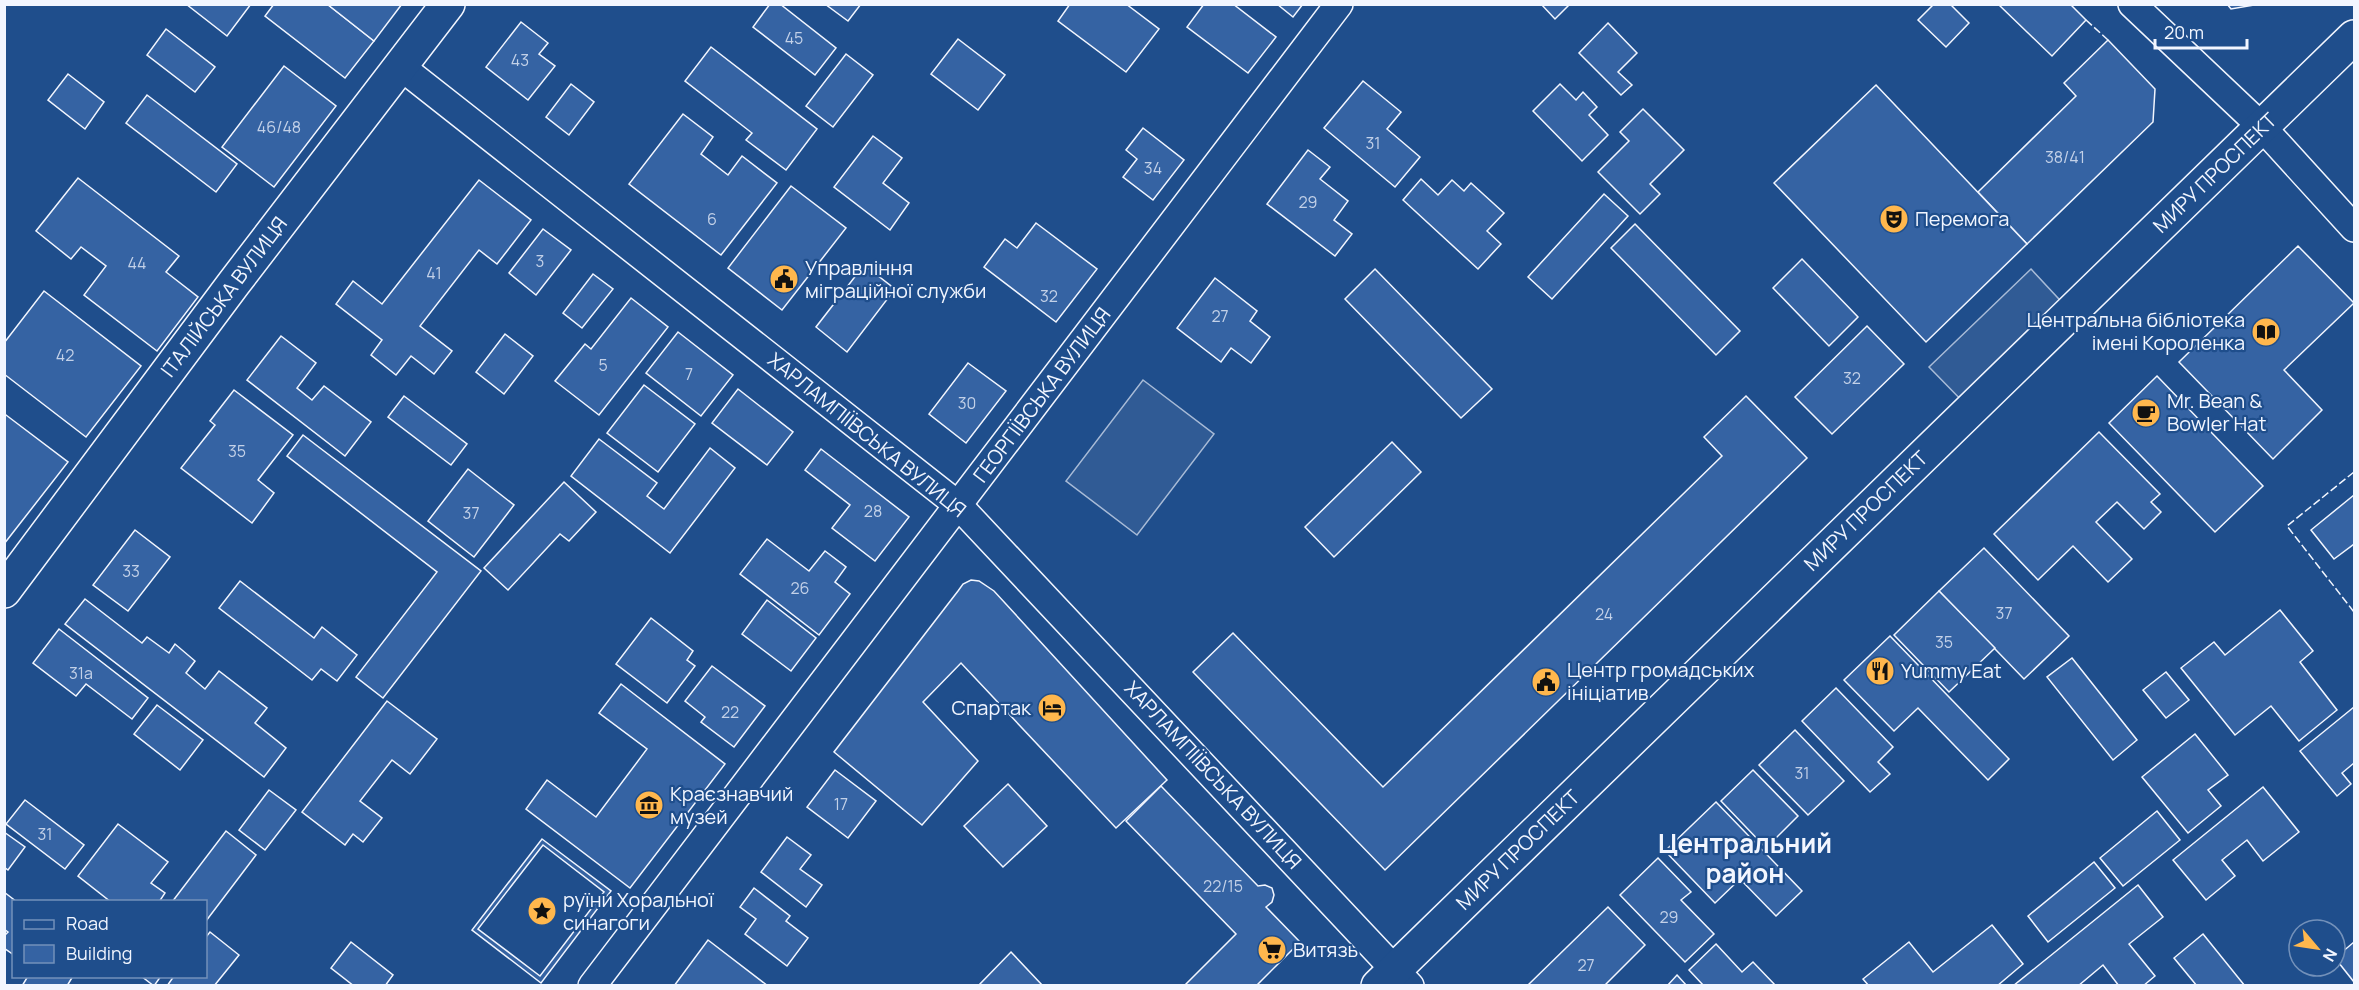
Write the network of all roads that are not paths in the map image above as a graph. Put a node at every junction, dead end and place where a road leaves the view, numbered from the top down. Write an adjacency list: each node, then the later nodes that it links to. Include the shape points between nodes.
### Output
1 (448, 4): 5 (main road, ІТАЛІЙСЬКА ВУЛИЦЯ)
2 (1339, 4): 8 (street, ГЕОРГІЇВСЬКА ВУЛИЦЯ)
3 (2132, 4): 6 (street)
4 (2355, 37): 6 (main road, МИРУ ПРОСПЕКТ)
5 (400, 66): 8 (street, ХАРЛАМПІЇВСЬКА ВУЛИЦЯ); 9 (main road, ІТАЛІЙСЬКА ВУЛИЦЯ)
6 (2262, 127): 7 (street); 10 (main road, МИРУ ПРОСПЕКТ)
7 (2355, 228)
8 (958, 505): 10 (street, ХАРЛАМПІЇВСЬКА ВУЛИЦЯ); 11 (street, ГЕОРГІЇВСЬКА ВУЛИЦЯ)
9 (4, 591)
10 (1394, 980)
11 (592, 986)

